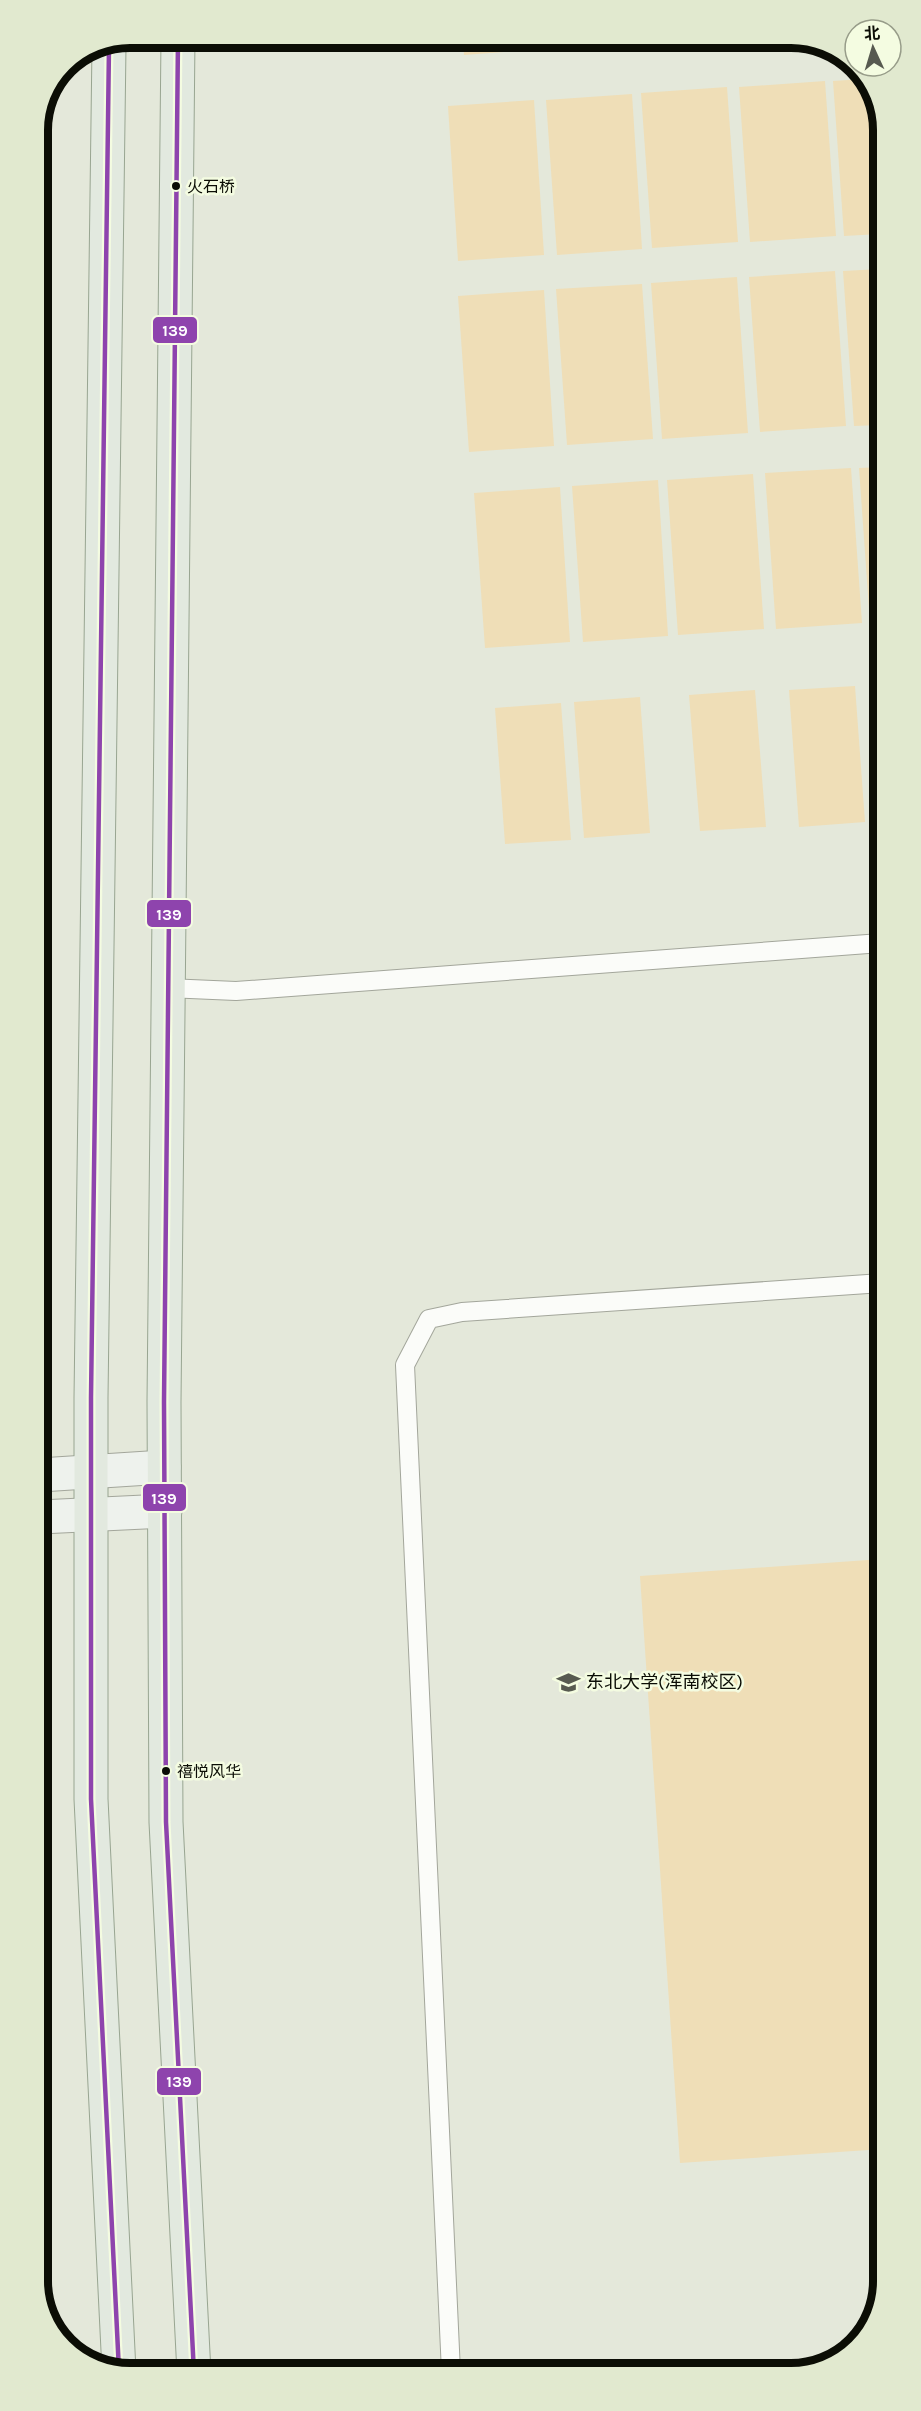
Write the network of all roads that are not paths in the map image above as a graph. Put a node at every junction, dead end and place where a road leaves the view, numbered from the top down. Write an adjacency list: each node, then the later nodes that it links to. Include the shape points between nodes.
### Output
1 (178, 48): 4 (main road)
2 (109, 51): 7 (main road)
3 (873, 944): 4 (lane, via 236,992)
4 (167, 988): 6 (main road)
5 (873, 1283): 14 (lane, via 462,1312 429,1319 405,1365)
6 (164, 1467): 7 (street); 9 (main road)
7 (91, 1472): 8 (street); 10 (main road)
8 (48, 1475)
9 (165, 1511): 10 (street); 13 (main road, via 166,1822)
10 (90, 1515): 11 (street); 12 (main road, via 91,1799)
11 (48, 1517)
12 (119, 2362)
13 (193, 2363)
14 (452, 2363)

